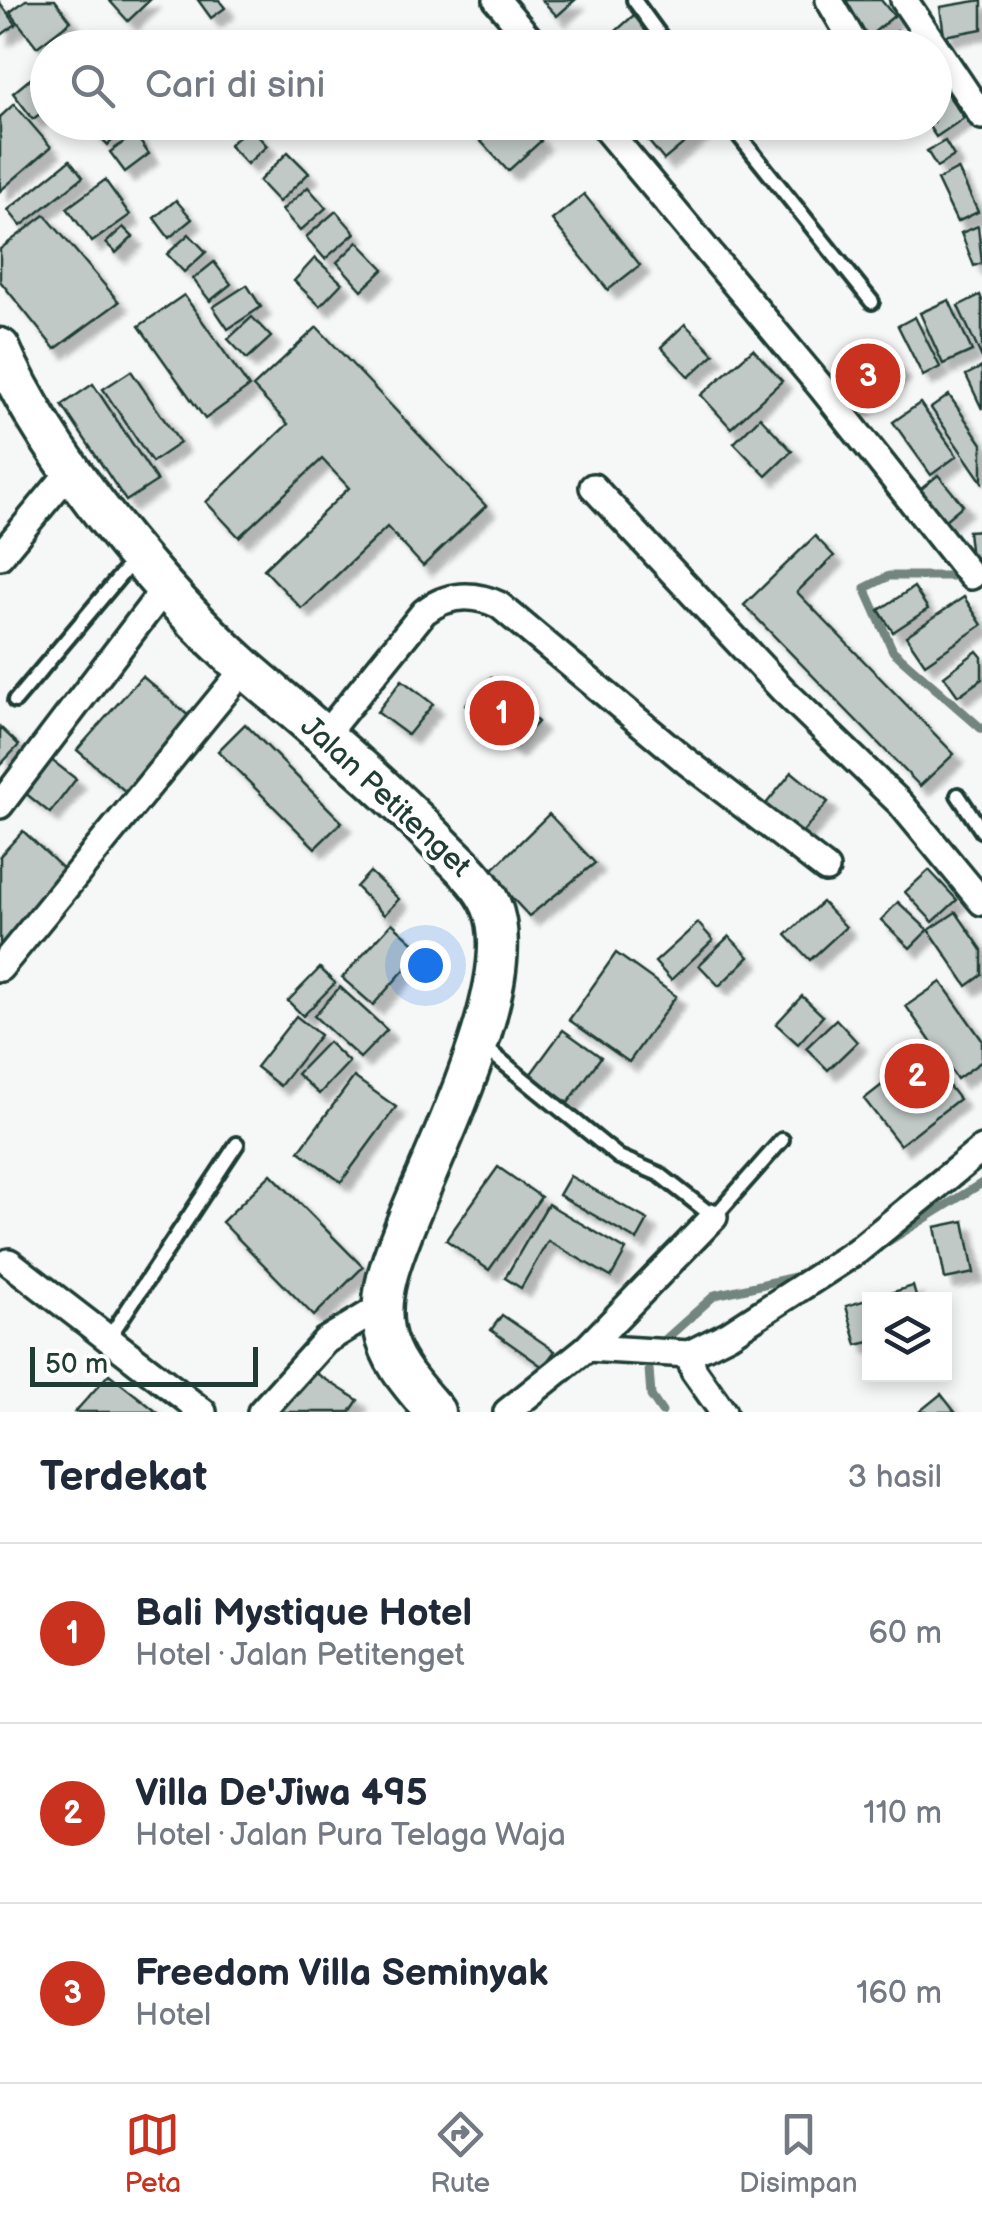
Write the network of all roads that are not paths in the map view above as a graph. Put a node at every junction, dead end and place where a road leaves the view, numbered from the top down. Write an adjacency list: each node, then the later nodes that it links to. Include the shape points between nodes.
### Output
1 (497, 0): 5 (street)
2 (634, 0): 6 (lane)
3 (829, 0): 7 (street)
4 (904, 0): 8 (street)
5 (522, 30)
6 (656, 30)
7 (846, 30)
8 (924, 30)
9 (952, 71): 10 (street)
10 (982, 116)
11 (615, 140): 20 (street, via 822,386)
12 (742, 140): 13 (lane)
13 (872, 302)
14 (0, 348): 15 (main road, Jalan Petitenget)
15 (7, 391): 16 (main road, Jalan Petitenget)
16 (72, 469): 18 (main road, Jalan Petitenget); 19 (street)
17 (593, 487): 29 (street, via 783,690 901,804)
18 (138, 554): 21 (main road, Jalan Petitenget); 23 (lane)
19 (0, 556)
20 (970, 576)
21 (165, 588): 22 (main road, Jalan Petitenget); 26 (street)
22 (245, 668): 24 (main road, Jalan Petitenget); 30 (street)
23 (15, 701)
24 (324, 736): 28 (street, via 424,612 444,600 485,598); 31 (main road, Jalan Petitenget, via 398,801 477,882 491,906 498,942 494,994)
25 (958, 794): 27 (lane)
26 (0, 805)
27 (982, 831)
28 (826, 868)
29 (982, 902)
30 (0, 968)
31 (478, 1041): 35 (lane, via 619,1156 658,1174); 37 (main road, Jalan Petitenget, via 393,1257)
32 (782, 1140): 35 (lane)
33 (237, 1144): 38 (lane)
34 (982, 1149): 40 (street, via 857,1251 729,1334)
35 (714, 1218): 39 (street)
36 (10, 1262): 38 (street)
37 (381, 1307): 42 (street, via 325,1341); 43 (main road, Jalan Petitenget, via 399,1370)
38 (107, 1342): 41 (street)
39 (587, 1348): 40 (street); 44 (street)
40 (682, 1355): 45 (street)
41 (203, 1412)
42 (261, 1412)
43 (435, 1412)
44 (507, 1412)
45 (723, 1412)

